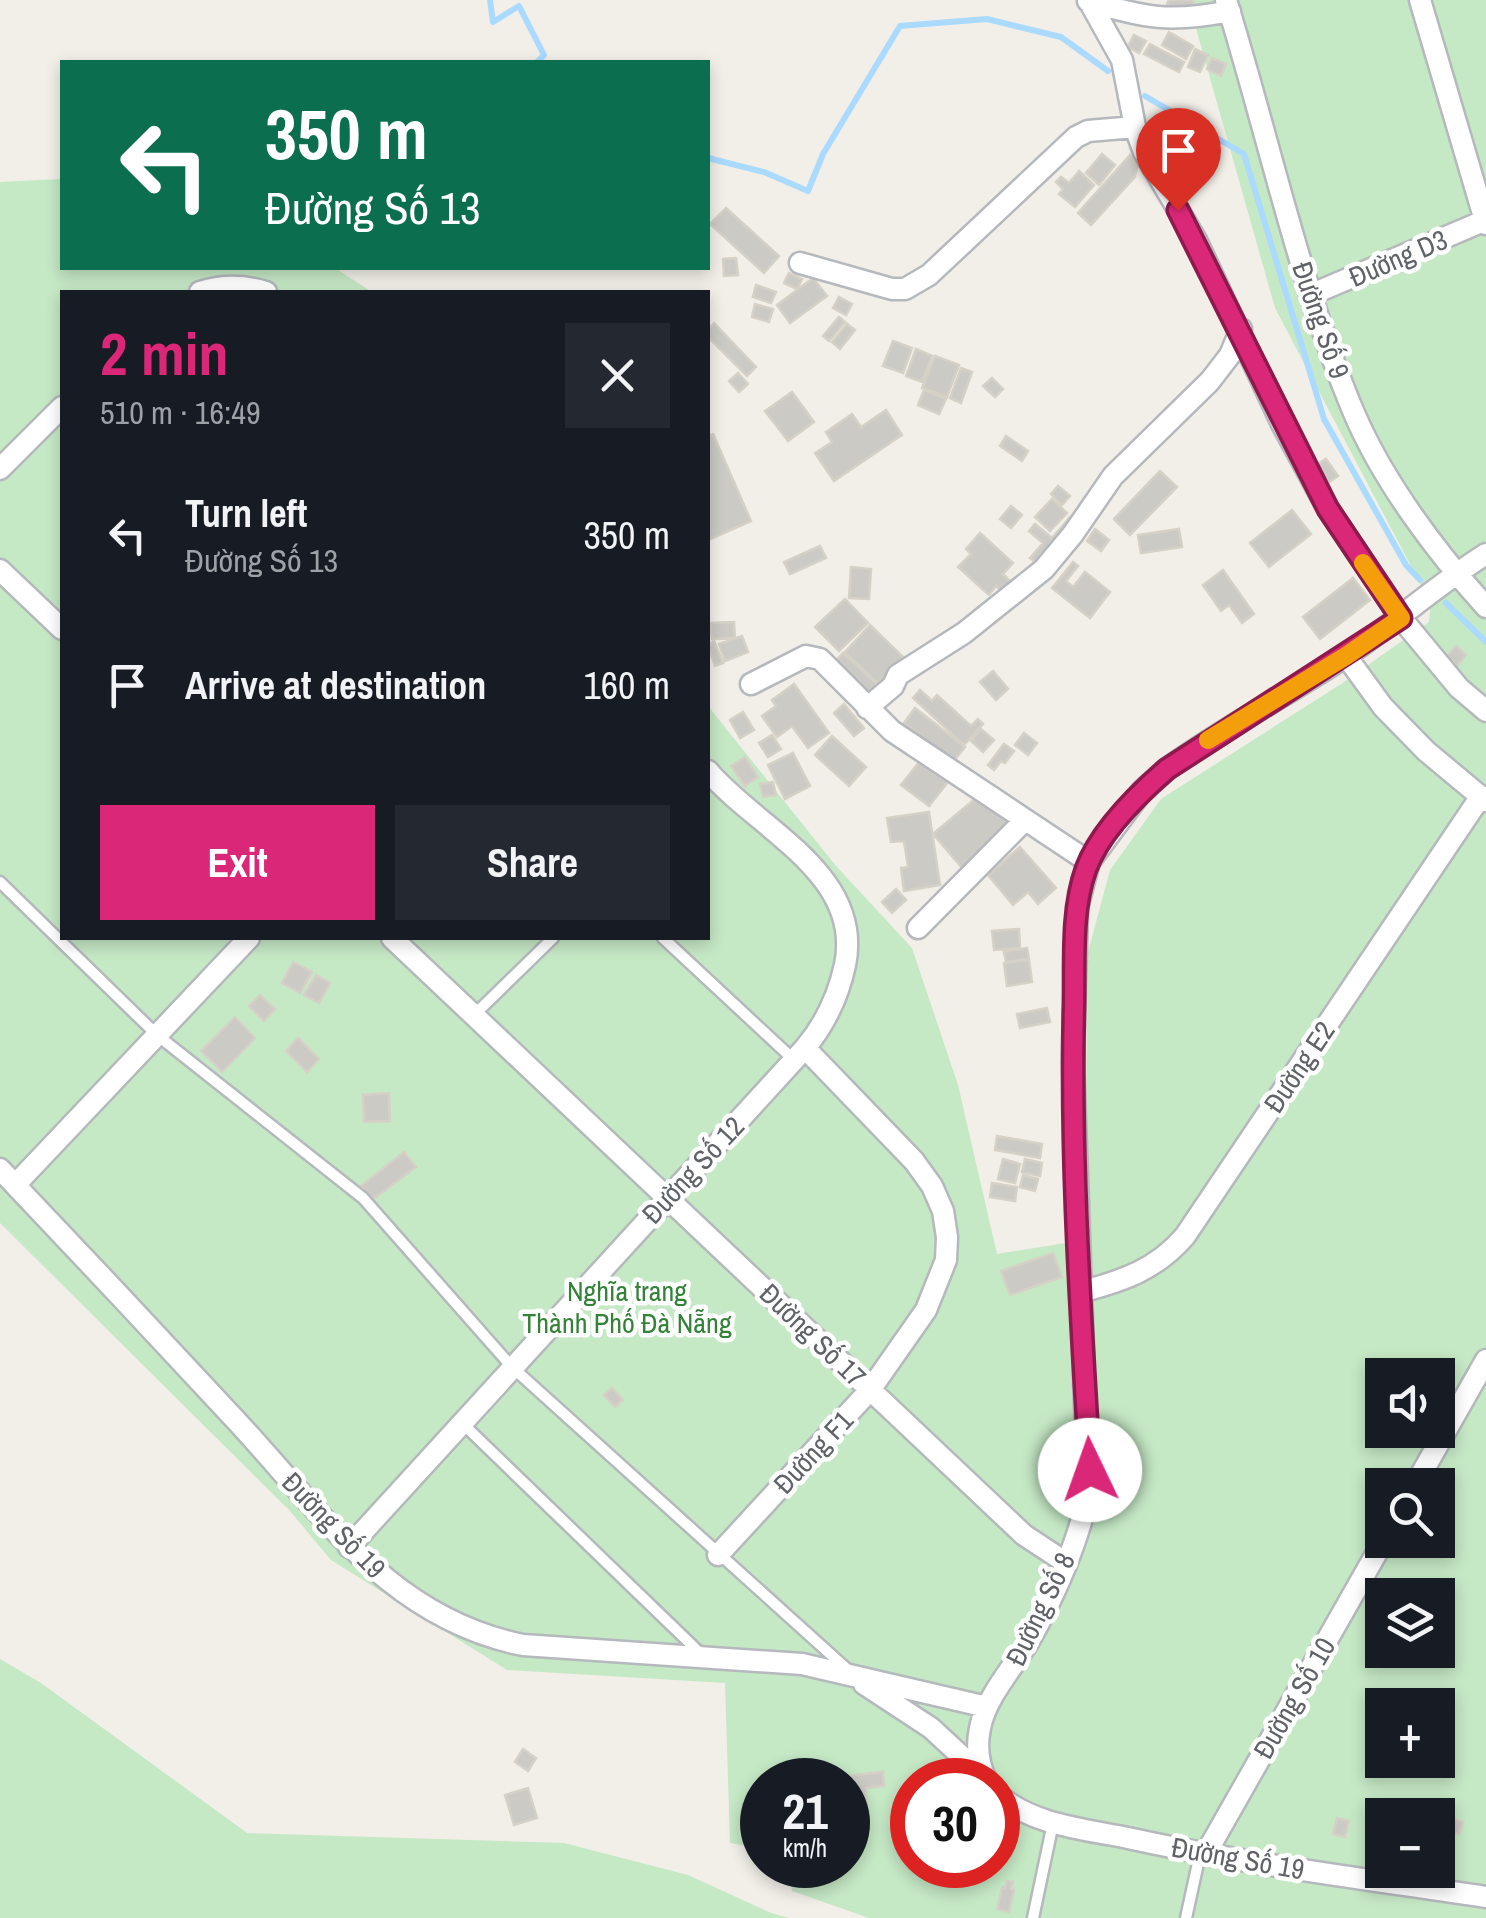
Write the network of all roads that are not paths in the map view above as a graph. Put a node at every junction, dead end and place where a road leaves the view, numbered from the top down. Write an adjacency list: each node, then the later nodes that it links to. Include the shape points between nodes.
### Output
1 (1420, 0): 5 (street)
2 (1088, 1): 3 (street, via 1173,20); 4 (street, via 1122,60)
3 (1228, 6): 7 (street, Đường Số 9)
4 (1135, 127): 6 (street, via 1076,138 929,276 905,289); 10 (street)
5 (1486, 222): 7 (street, Đường D3)
6 (800, 262)
7 (1322, 289): 15 (street, Đường Số 9, via 1354,414)
8 (207, 290): 9 (street)
9 (260, 290)
10 (1240, 330): 17 (street, via 1328,509); 21 (street, via 1210,381 1113,476 1044,570 898,675)
11 (60, 408): 12 (street)
12 (0, 469)
13 (1486, 554): 15 (street, Đường Số 8)
14 (0, 570): 18 (street)
15 (1455, 573): 16 (street, Đường Số 9); 17 (street, Đường Số 8)
16 (1486, 607)
17 (1401, 618): 19 (street, Đường Số 8); 22 (street)
18 (60, 627)
19 (1346, 656): 24 (street, via 1383,707); 26 (street, Đường Số 8, via 1167,769 1142,790)
20 (751, 684): 21 (street, via 806,656 834,670)
21 (867, 708): 25 (street)
22 (1486, 711)
23 (710, 773): 35 (street, Đường Số 12, via 822,876 847,929 840,984 820,1030)
24 (1484, 799): 39 (street, Đường E2, via 1172,1252 1144,1271)
25 (1025, 820): 26 (street); 28 (street)
26 (1089, 862): 39 (street, Đường Số 8, via 1077,908 1073,1061)
27 (0, 882): 34 (lane)
28 (918, 928)
29 (247, 940): 34 (street)
30 (394, 940): 33 (street, Đường Số 17)
31 (551, 940): 33 (lane)
32 (665, 940): 35 (lane)
33 (474, 1014): 38 (street, Đường Số 17)
34 (157, 1035): 37 (street); 41 (lane, via 362,1198)
35 (799, 1054): 38 (street, Đường Số 12); 42 (street, Đường F1, via 914,1161 943,1211 946,1260 938,1285)
36 (0, 1168): 37 (street, Đường Số 19)
37 (16, 1185): 45 (street, Đường Số 19)
38 (668, 1196): 41 (street, Đường Số 12); 42 (street, Đường Số 17)
39 (1080, 1292): 48 (street, Đường Số 8, via 1090,1470 1085,1511)
40 (1486, 1360): 44 (street)
41 (512, 1367): 43 (street, Đường Số 12); 46 (lane)
42 (870, 1390): 46 (street, Đường F1); 48 (street, Đường Số 17, via 1024,1534)
43 (462, 1423): 45 (street, Đường Số 12); 49 (lane)
44 (1425, 1468)
45 (349, 1547): 49 (street, Đường Số 19, via 422,1606 488,1638)
46 (718, 1555): 50 (lane)
47 (1374, 1558): 56 (street, Đường Số 10)
48 (1065, 1562): 51 (street, Đường Số 8, via 1031,1638)
49 (704, 1657): 50 (street, Đường Số 19)
50 (846, 1672): 51 (street, Đường Số 19); 52 (street, Đường Số 19, via 932,1728)
51 (987, 1707): 53 (street, Đường Số 8)
52 (963, 1758)
53 (978, 1758)
54 (1020, 1810): 55 (street, Đường Số 19)
55 (1053, 1822): 56 (street, Đường Số 19); 58 (lane)
56 (1202, 1855): 57 (street, Đường Số 19); 59 (lane)
57 (1486, 1897)
58 (1033, 1918)
59 (1186, 1918)

